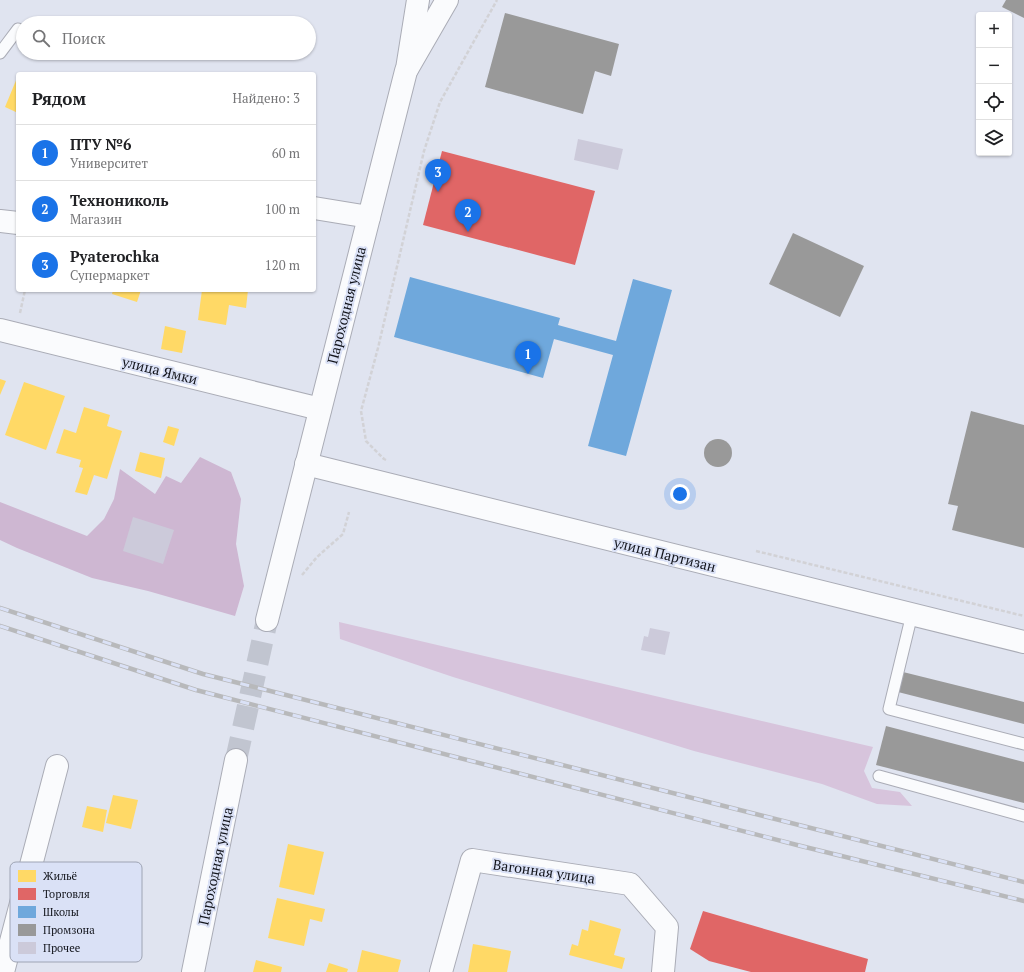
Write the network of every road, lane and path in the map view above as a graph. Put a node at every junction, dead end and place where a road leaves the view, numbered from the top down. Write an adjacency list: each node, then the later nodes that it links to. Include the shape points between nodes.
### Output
1 (418, 0): 6 (street)
2 (447, 0): 6 (street, Пароходная улица)
3 (497, 0): 13 (path, via 440,102 424,151 361,411 366,441 384,459)
4 (16, 32): 5 (lane)
5 (0, 53)
6 (406, 71): 8 (street, Пароходная улица)
7 (316, 208): 8 (street)
8 (369, 217): 12 (street, Пароходная улица)
9 (0, 221): 10 (street)
10 (16, 223)
11 (0, 330): 12 (street, улица Ямки)
12 (320, 409): 14 (street, Пароходная улица)
13 (391, 461)
14 (306, 464): 18 (street, улица Партизан); 20 (street, Пароходная улица)
15 (349, 512): 17 (path, via 343,534 317,557)
16 (754, 550): 19 (path)
17 (297, 581)
18 (912, 614): 21 (street, улица Партизан); 22 (lane, via 889,709)
19 (1024, 616)
20 (267, 620)
21 (1024, 642)
22 (1024, 744)
23 (236, 760): 30 (street, Пароходная улица)
24 (57, 766): 27 (street)
25 (879, 776): 26 (lane)
26 (1024, 816)
27 (32, 862)
28 (10, 949): 29 (street)
29 (4, 972)
30 (193, 972)
31 (441, 972): 32 (street, Вагонная улица, via 472,860 630,884 668,927)
32 (663, 972)

